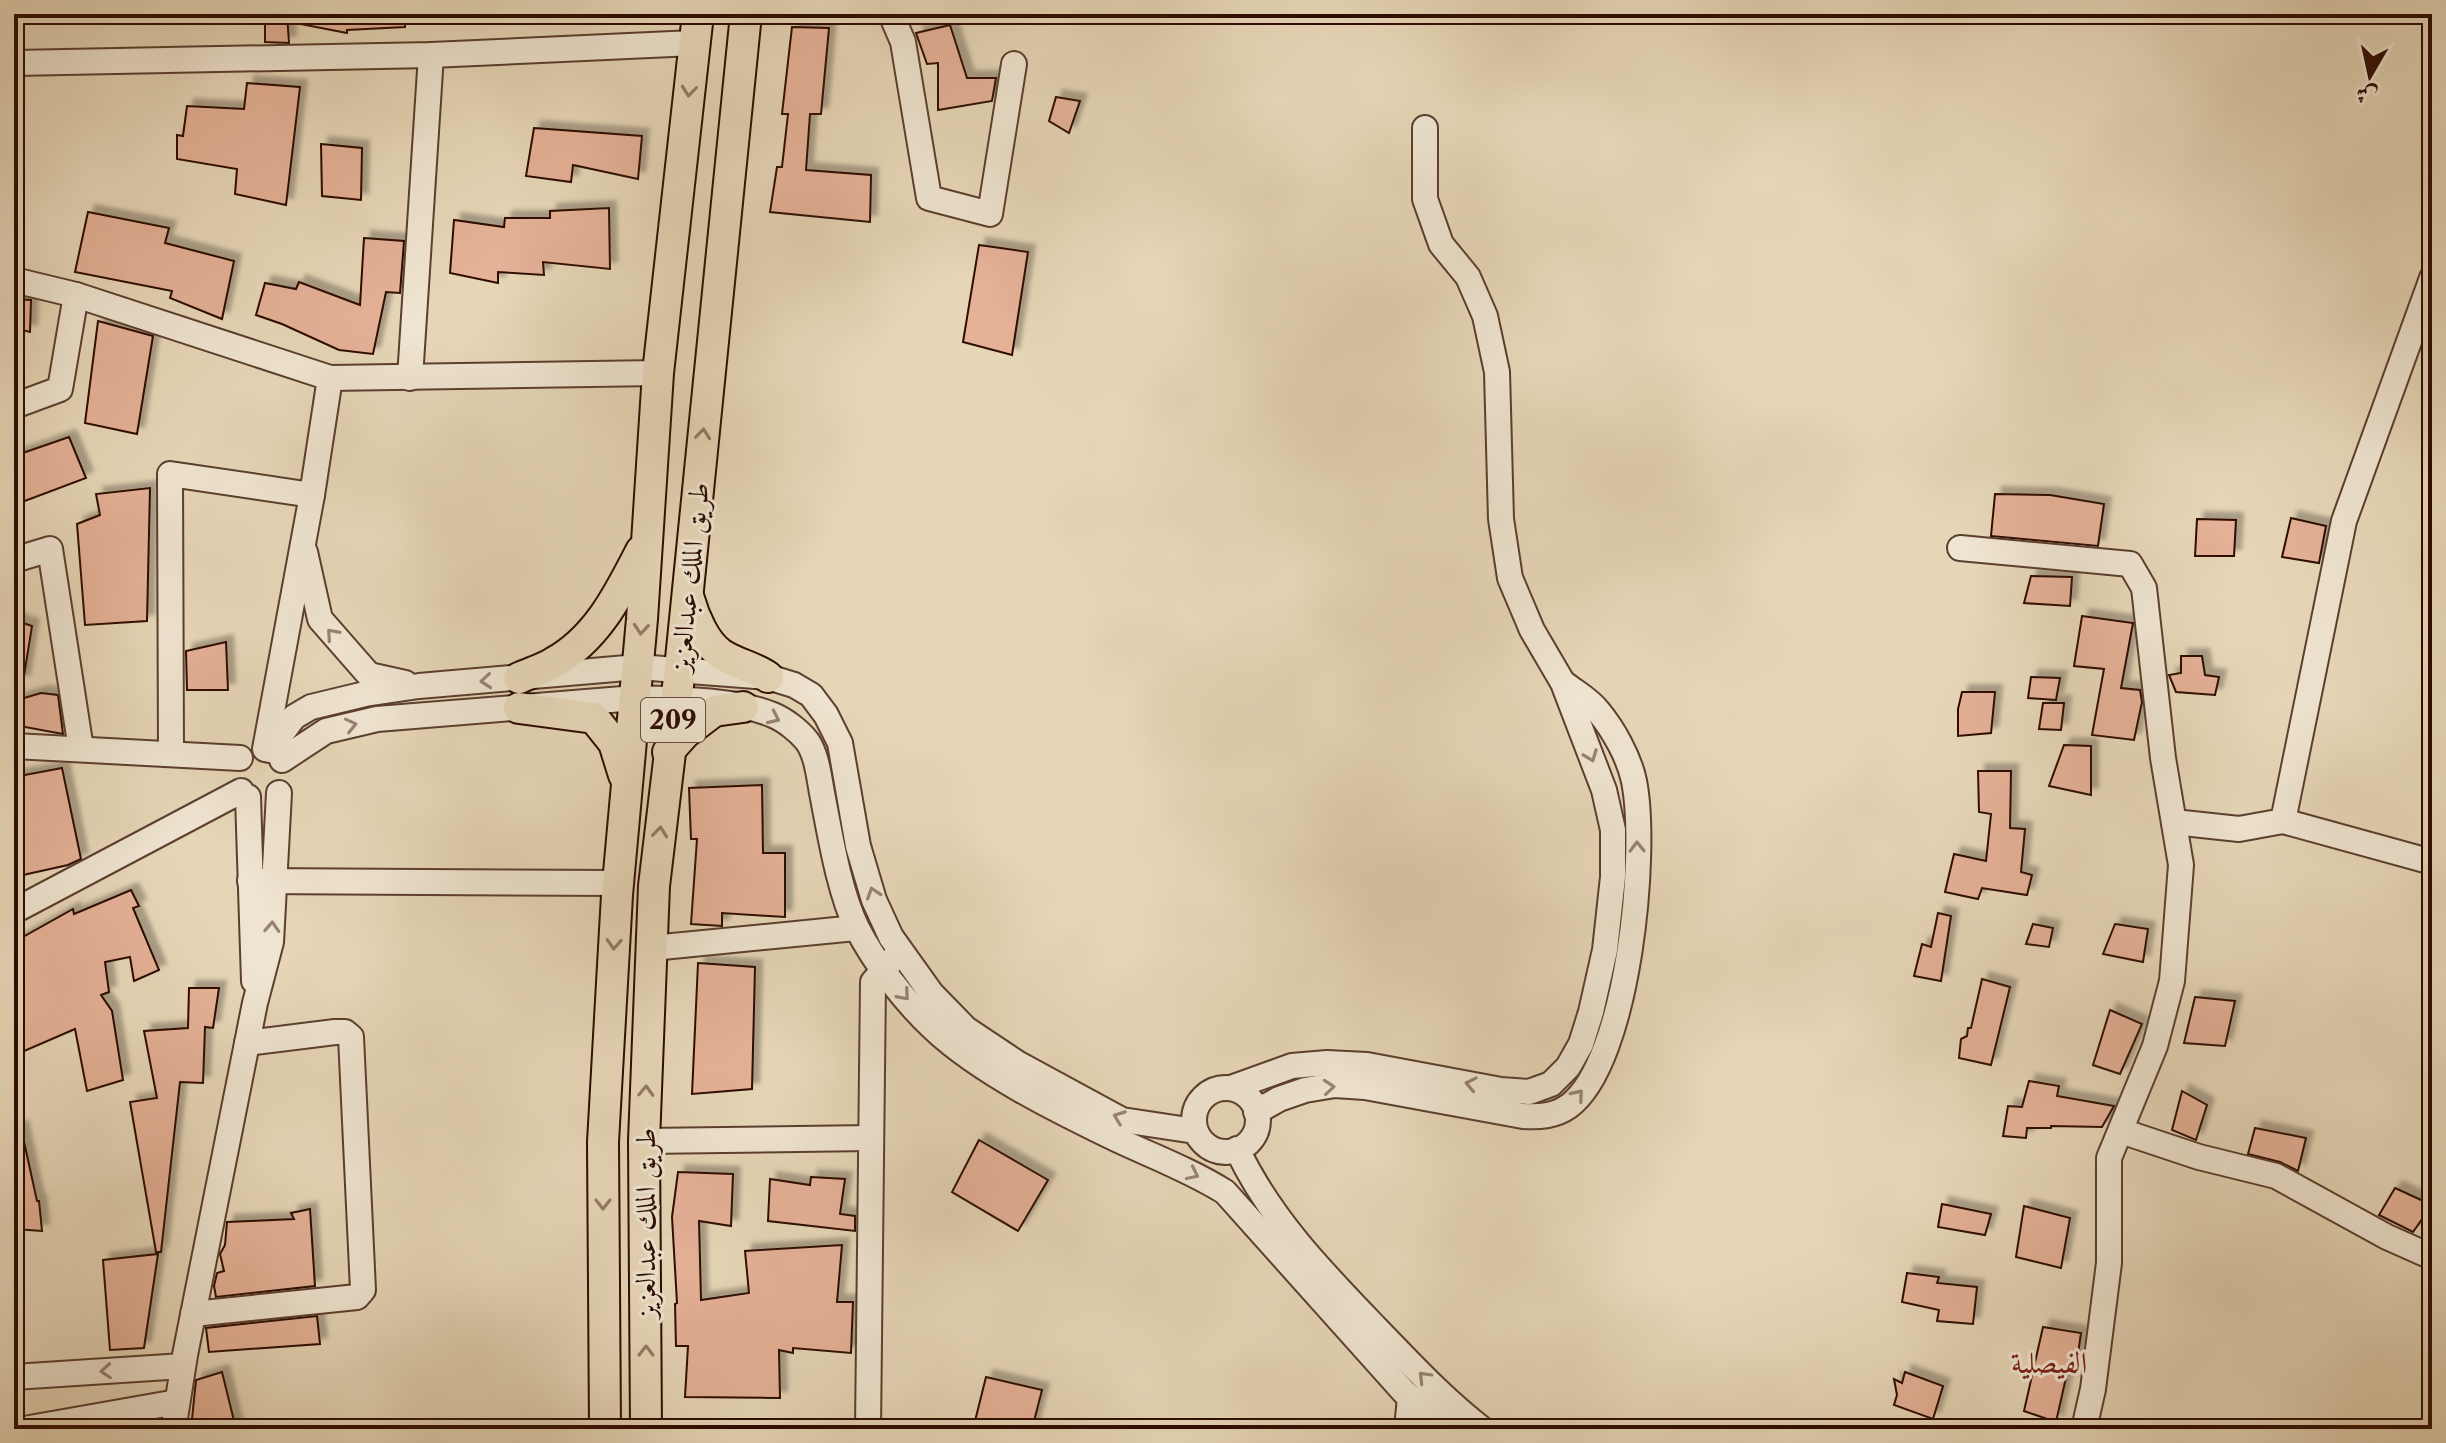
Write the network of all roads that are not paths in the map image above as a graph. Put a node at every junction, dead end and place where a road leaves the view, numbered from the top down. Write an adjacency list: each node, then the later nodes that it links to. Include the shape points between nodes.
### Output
1 (746, 14): 20 (main road, طريق الملك عبدالعزيز / 209, one-way to 1)
2 (891, 14): 6 (street, via 903,42 929,198 990,214)
3 (696, 28): 4 (street); 11 (main road, طريق الملك عبدالعزيز / 209, one-way to 11)
4 (431, 55): 5 (street); 13 (street)
5 (14, 63)
6 (1014, 64)
7 (1425, 128): 24 (street, via 1425,199 1441,244 1468,277 1485,316 1497,372 1501,519 1510,578)
8 (2432, 278): 39 (street, via 2344,521)
9 (14, 280): 10 (street)
10 (76, 295): 12 (street); 14 (street, via 60,389)
11 (658, 373): 13 (street); 17 (main road, طريق الملك عبدالعزيز / 209)
12 (330, 378): 13 (street); 15 (street)
13 (410, 378)
14 (14, 406)
15 (312, 495): 16 (street); 34 (street, via 170,474)
16 (302, 538): 25 (street, one-way to 16, via 369,675 320,619); 33 (street)
17 (647, 539): 21 (main road, طريق الملك عبدالعزيز / 209, one-way to 21); 26 (main road, via 604,617)
18 (1960, 548): 40 (street, via 2130,564 2144,588)
19 (14, 560): 31 (street, via 50,549)
20 (687, 594): 22 (main road, طريق الملك عبدالعزيز / 209); 23 (main road, via 718,653)
21 (638, 667): 22 (street); 26 (street); 27 (main road, طريق الملك عبدالعزيز / 209)
22 (680, 669): 23 (street); 28 (main road, طريق الملك عبدالعزيز / 209)
23 (768, 677): 47 (street, one-way to 23, via 874,900 858,846 840,743 811,695)
24 (1563, 683): 50 (street, one-way to 50, via 1604,790 1613,830 1605,950 1581,1044 1568,1067 1551,1084 1529,1092 1327,1063 1292,1066); 51 (street, one-way to 24, via 1305,1090 1335,1085 1547,1117 1570,1105 1591,1080 1612,1027 1638,893 1634,779 1597,708)
25 (419, 686): 26 (street, one-way to 25); 33 (street, via 311,707 294,717)
26 (519, 693): 27 (street); 33 (street, one-way to 26, via 326,731); 36 (main road, via 594,718 614,743)
27 (635, 698): 28 (street); 36 (main road, طريق الملك عبدالعزيز / 209)
28 (675, 700): 29 (street); 32 (main road, طريق الملك عبدالعزيز / 209)
29 (743, 707): 32 (main road, via 714,711); 45 (street, one-way to 45, via 773,715 808,742)
30 (14, 746): 31 (street)
31 (81, 749): 34 (street)
32 (668, 752): 46 (main road, طريق الملك عبدالعزيز / 209, one-way to 32)
33 (272, 753): 35 (street, via 247,752); 37 (street, via 287,779)
34 (171, 754): 35 (street)
35 (240, 758): 38 (street, via 235,775)
36 (627, 786): 43 (main road, طريق الملك عبدالعزيز / 209)
37 (279, 793): 38 (street, via 264,800); 42 (street)
38 (244, 794): 42 (street); 44 (street)
39 (2283, 821): 40 (street, via 2239,829); 41 (street)
40 (2174, 822): 52 (street, via 2181,865 2172,981 2155,1046)
41 (2432, 862)
42 (262, 881): 43 (street); 49 (street, via 255,1003)
43 (618, 883): 66 (main road, طريق الملك عبدالعزيز / 209, one-way to 66, via 603,1142)
44 (14, 911)
45 (856, 928): 46 (street); 48 (street)
46 (652, 948): 56 (main road, طريق الملك عبدالعزيز / 209, one-way to 46)
47 (901, 950): 48 (street); 55 (street, one-way to 47, via 1122,1120 1017,1063 966,1029 931,993)
48 (884, 968): 53 (street, via 873,982); 54 (street, one-way to 54, via 935,1030 976,1061)
49 (247, 1043): 59 (street); 59 (street, via 335,1032 351,1037 363,1290 357,1297)
50 (1231, 1088): 51 (street, via 1250,1099); 55 (street, via 1209,1092 1195,1109)
51 (1256, 1112): 57 (street, via 1253,1137)
52 (2121, 1131): 58 (street, via 2276,1176); 72 (street, via 2109,1158 2109,1263)
53 (871, 1138): 56 (street); 68 (street)
54 (1116, 1139): 55 (street); 62 (street, one-way to 62, via 1225,1192)
55 (1202, 1139): 57 (street, via 1227,1152)
56 (644, 1141): 67 (main road, طريق الملك عبدالعزيز / 209, one-way to 56)
57 (1237, 1149): 71 (street, one-way to 57, via 1449,1403 1301,1249)
58 (2432, 1257)
59 (193, 1314): 60 (street)
60 (183, 1366): 61 (street, one-way to 61); 63 (street)
61 (14, 1377)
62 (1410, 1397): 69 (street); 70 (street)
63 (177, 1402): 64 (street); 65 (street)
64 (24, 1429)
65 (176, 1429)
66 (605, 1429)
67 (646, 1429)
68 (868, 1429)
69 (1407, 1429)
70 (1448, 1429)
71 (1482, 1429)
72 (2084, 1429)

